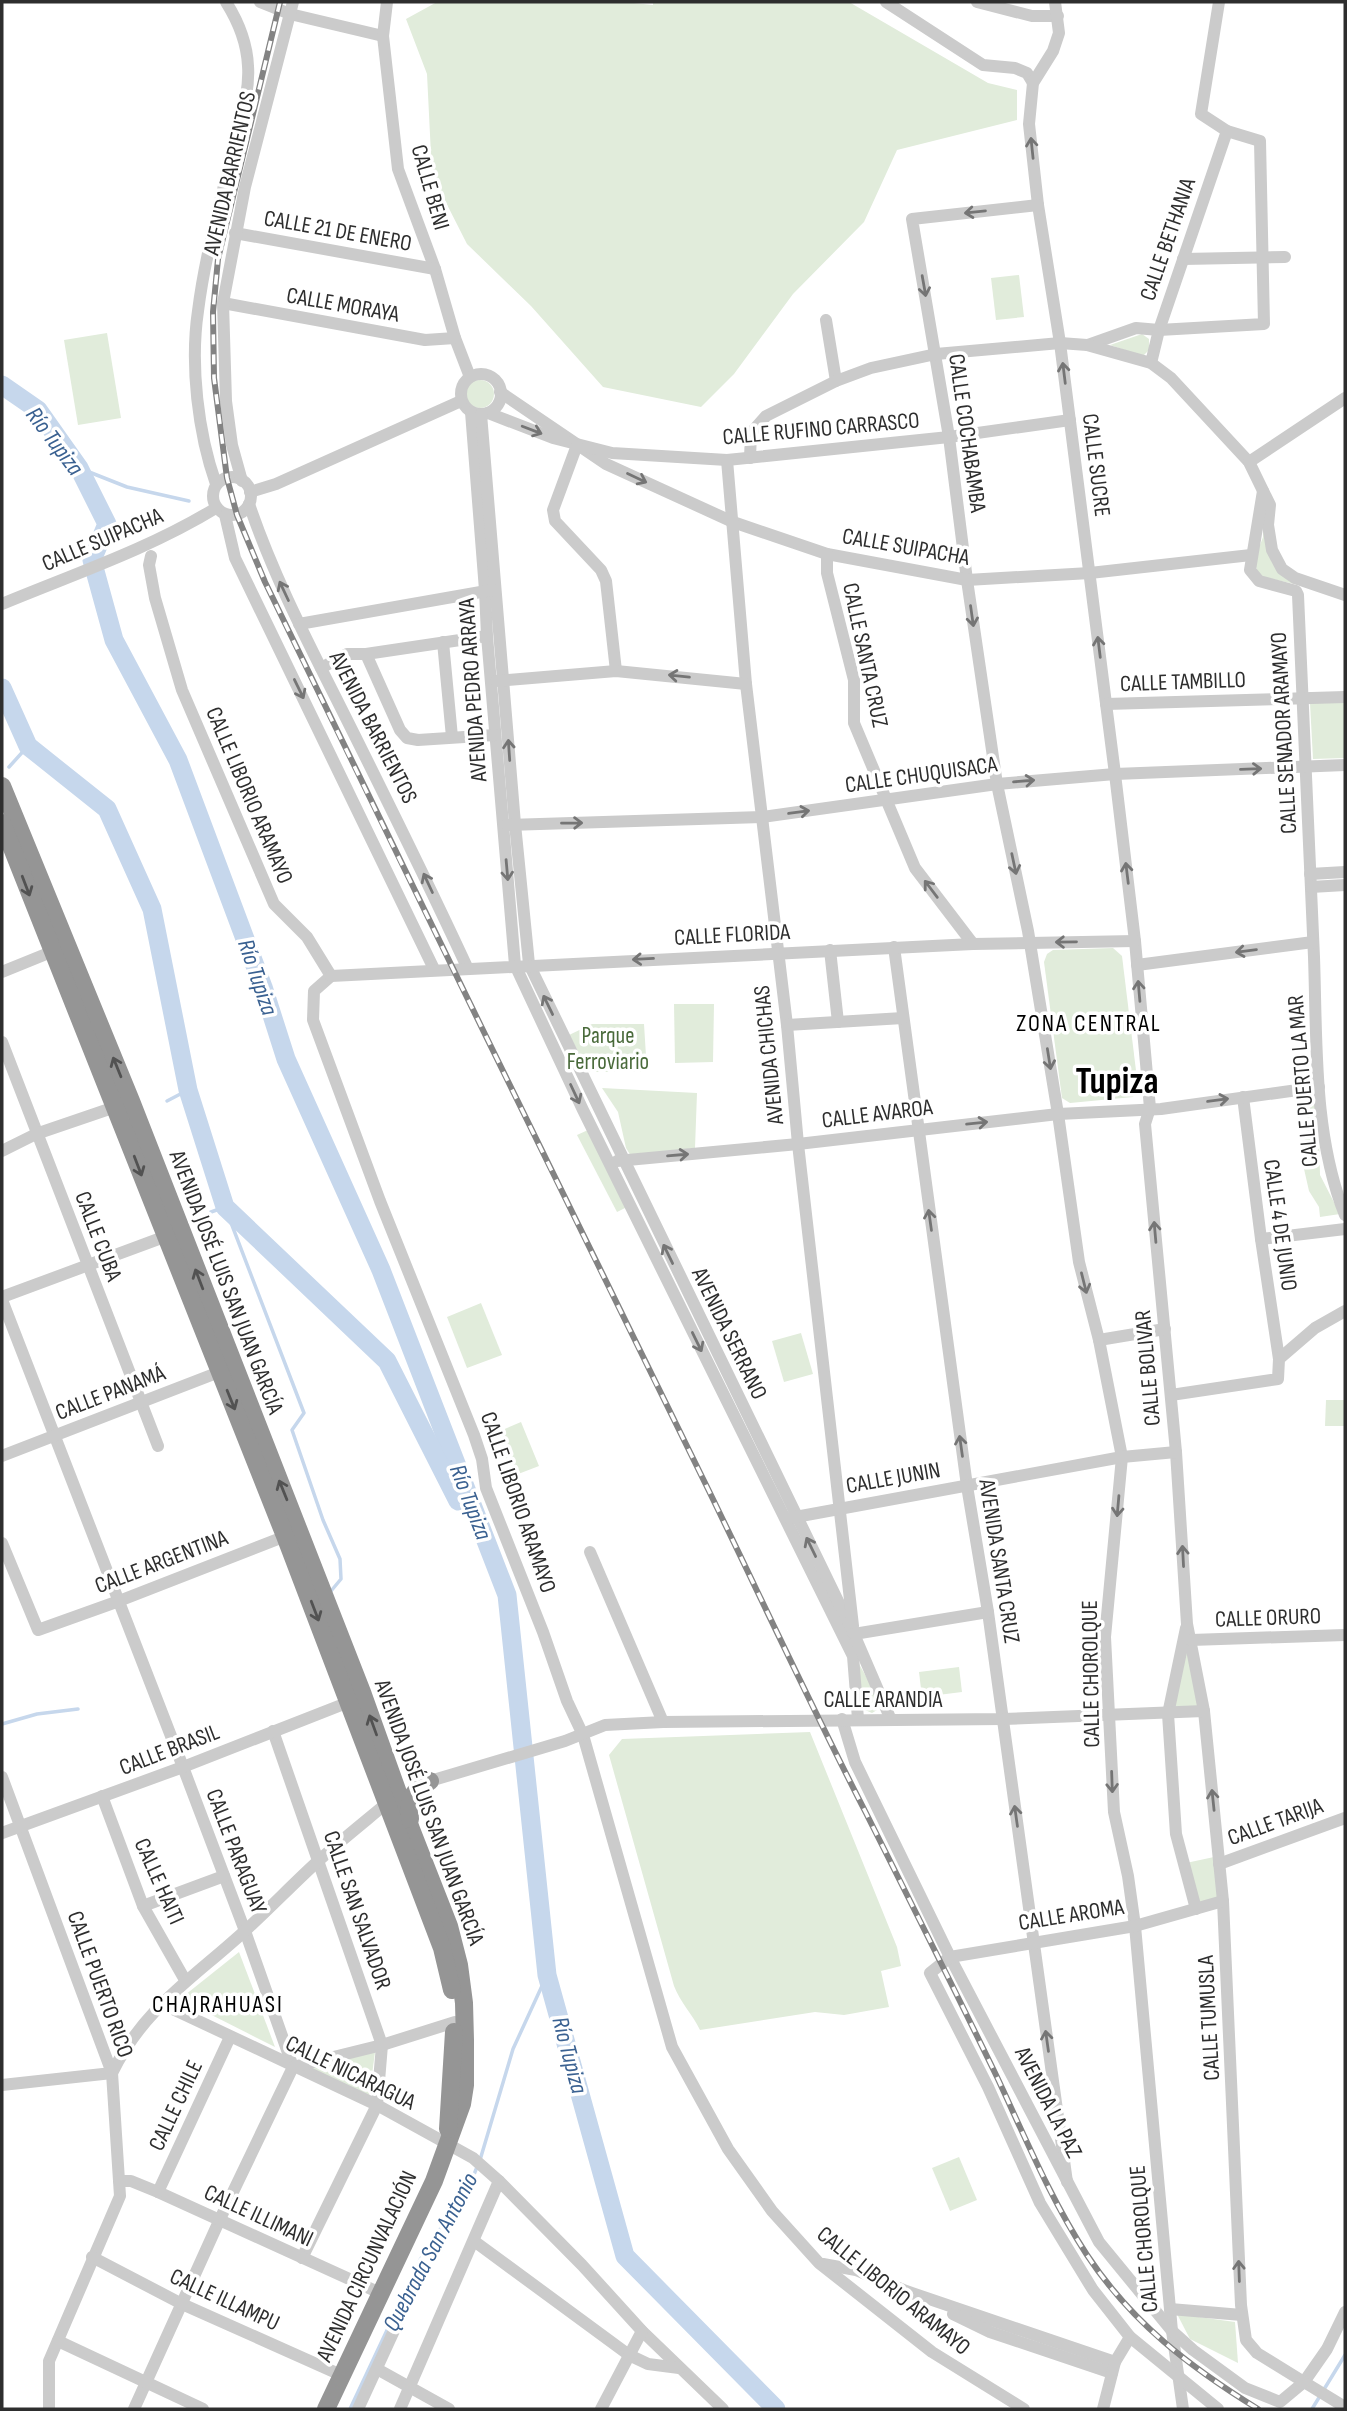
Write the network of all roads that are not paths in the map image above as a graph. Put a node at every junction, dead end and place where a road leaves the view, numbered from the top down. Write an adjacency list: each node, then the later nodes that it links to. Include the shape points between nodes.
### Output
1 (226, 2): 40 (street, via 244,42 249,68 198,311 197,391)
2 (260, 2): 8 (street)
3 (387, 2): 10 (street, CALLE BENI)
4 (886, 2): 11 (street, via 983,65 1027,72)
5 (978, 2): 9 (street, via 1032,16)
6 (1055, 2): 9 (street, CALLE SUCRE)
7 (1219, 2): 12 (street, via 1201,114)
8 (291, 8): 10 (street); 14 (street, AVENIDA BARRIENTOS)
9 (1058, 16): 11 (street, CALLE SUCRE, via 1053,51)
10 (383, 36): 18 (street, CALLE BENI, via 398,169)
11 (1033, 83): 13 (street, CALLE SUCRE, one-way to 11, via 1029,124)
12 (1227, 131): 16 (street, via 1260,141); 17 (street, CALLE BETHANIA)
13 (1038, 205): 23 (street, CALLE SUCRE); 25 (street, CALLE COCHABAMBA, one-way to 25, via 912,219)
14 (235, 233): 18 (street, CALLE 21 DE ENERO); 19 (street, AVENIDA BARRIENTOS)
15 (1285, 257): 16 (street)
16 (1263, 258): 17 (street); 21 (street, via 1264,324)
17 (1183, 259): 21 (street, CALLE BETHANIA)
18 (435, 269): 22 (street, CALLE BENI)
19 (223, 303): 22 (street, CALLE MORAYA, via 425,340); 39 (street, AVENIDA BARRIENTOS, via 226,401)
20 (826, 320): 28 (street)
21 (1158, 330): 24 (street, via 1136,328); 26 (street, CALLE BETHANIA)
22 (455, 338): 27 (street, CALLE BENI)
23 (1060, 343): 24 (street); 25 (street); 33 (street, CALLE SUCRE, one-way to 23)
24 (1087, 345): 26 (street)
25 (936, 354): 28 (street); 34 (street, CALLE COCHABAMBA)
26 (1151, 363): 38 (street)
27 (470, 377): 29 (street, via 489,376); 31 (street, via 462,387)
28 (836, 381): 36 (street, via 766,416 751,433)
29 (500, 391): 32 (street, via 498,404); 35 (street, CALLE SUIPACHA, via 561,430)
30 (1345, 398): 38 (street)
31 (461, 401): 32 (street); 42 (street)
32 (480, 413): 35 (street, CALLE SUIPACHA, one-way to 35); 50 (street, AVENIDA PEDRO ARRAYA)
33 (1070, 419): 34 (street, CALLE RUFINO CARRASCO); 48 (street, CALLE SUCRE)
34 (949, 437): 36 (street, CALLE RUFINO CARRASCO); 49 (street, CALLE COCHABAMBA)
35 (577, 446): 37 (street, CALLE RUFINO CARRASCO, via 612,453); 44 (street, CALLE SUIPACHA, one-way to 44); 58 (street, via 553,510 555,521 607,581)
36 (750, 458): 37 (street, CALLE RUFINO CARRASCO)
37 (727, 460): 44 (street, AVENIDA CHICHAS)
38 (1249, 462): 41 (street)
39 (243, 481): 40 (street, via 227,478); 42 (street)
40 (216, 485): 43 (street, via 212,495)
41 (1263, 491): 46 (street); 51 (street, via 1270,505 1272,550 1282,569)
42 (250, 498): 43 (street, via 242,513 231,516); 53 (street, AVENIDA BARRIENTOS, one-way to 42, via 264,546)
43 (220, 511): 52 (street, CALLE SUIPACHA); 89 (street, one-way to 89, via 235,558)
44 (733, 522): 45 (street, CALLE SUIPACHA); 60 (street, AVENIDA CHICHAS)
45 (827, 554): 49 (street, CALLE SUIPACHA); 71 (street, CALLE SANTA CRUZ, via 827,573 854,680 855,723)
46 (1251, 555): 48 (street, CALLE SUIPACHA); 62 (street, CALLE SENADOR ARAMAYO, via 1250,570 1259,581 1298,595)
47 (151, 556): 91 (street, CALLE LIBORIO ARAMAYO, via 155,598 183,690 258,867 274,904 307,937)
48 (1090, 573): 49 (street, CALLE SUIPACHA); 63 (street, CALLE SUCRE, one-way to 48)
49 (967, 580): 69 (street, CALLE COCHABAMBA, one-way to 69)
50 (491, 590): 53 (street); 54 (street, AVENIDA PEDRO ARRAYA); 59 (street, AVENIDA PEDRO ARRAYA)
51 (1345, 595)
52 (2, 604)
53 (299, 624): 57 (street, AVENIDA BARRIENTOS)
54 (487, 636): 55 (street); 59 (street, AVENIDA PEDRO ARRAYA)
55 (443, 642): 56 (street); 65 (street)
56 (366, 654): 57 (street, via 347,654); 65 (street, via 407,738)
57 (321, 668): 88 (street, AVENIDA BARRIENTOS, one-way to 57)
58 (616, 671): 59 (street); 60 (street, one-way to 58)
59 (498, 681): 64 (street, AVENIDA PEDRO ARRAYA); 74 (street, AVENIDA PEDRO ARRAYA, one-way to 59)
60 (747, 684): 72 (street, AVENIDA CHICHAS)
61 (1345, 697): 62 (street, CALLE TAMBILLO)
62 (1303, 698): 63 (street, CALLE TAMBILLO); 67 (street, CALLE SENADOR ARAMAYO)
63 (1106, 704): 68 (street, CALLE SUCRE)
64 (495, 735): 65 (street); 74 (street, AVENIDA PEDRO ARRAYA)
65 (452, 737)
66 (1345, 765): 67 (street, CALLE CHUQUISACA)
67 (1307, 767): 68 (street, CALLE CHUQUISACA, one-way to 67); 76 (street, CALLE SENADOR ARAMAYO)
68 (1115, 774): 69 (street, CALLE CHUQUISACA, one-way to 68); 78 (street, CALLE SUCRE, one-way to 68)
69 (997, 783): 71 (street, CALLE CHUQUISACA); 80 (street, CALLE COCHABAMBA, one-way to 80)
70 (2, 788): 83 (highway, AVENIDA JOSÉ LUIS SAN JUAN GARCÍA)
71 (886, 799): 72 (street, CALLE CHUQUISACA, one-way to 71); 81 (street, CALLE SANTA CRUZ, one-way to 71, via 915,869)
72 (762, 817): 74 (street, CALLE CHUQUISACA, one-way to 72); 85 (street, AVENIDA CHICHAS)
73 (2, 822): 83 (highway, AVENIDA JOSÉ LUIS SAN JUAN GARCÍA, one-way to 83)
74 (509, 825): 86 (street, AVENIDA PEDRO ARRAYA)
75 (1345, 872): 76 (street)
76 (1311, 880): 77 (street); 79 (street, CALLE SENADOR ARAMAYO)
77 (1345, 885)
78 (1135, 941): 80 (street, CALLE FLORIDA, one-way to 80); 87 (street, CALLE SUCRE)
79 (1313, 942): 87 (street, one-way to 87); 98 (street, CALLE PUERTO LA MAR)
80 (1030, 943): 81 (street, CALLE FLORIDA); 102 (street, CALLE CHOROLQUE, one-way to 102)
81 (973, 944): 82 (street, CALLE FLORIDA)
82 (894, 947): 84 (street, CALLE FLORIDA); 92 (street, AVENIDA SANTA CRUZ)
83 (60, 949): 90 (street); 100 (highway, AVENIDA JOSÉ LUIS SAN JUAN GARCÍA)
84 (831, 950): 85 (street, CALLE FLORIDA); 93 (street)
85 (778, 952): 86 (street, CALLE FLORIDA, one-way to 86); 94 (street, AVENIDA CHICHAS)
86 (522, 965): 88 (street, CALLE FLORIDA); 107 (street, AVENIDA SERRANO, via 583,1110)
87 (1137, 965): 101 (street, CALLE BOLIVAR, one-way to 87)
88 (467, 967): 89 (street, CALLE FLORIDA)
89 (434, 969): 91 (street, CALLE FLORIDA)
90 (2, 972)
91 (331, 976): 148 (street, CALLE LIBORIO ARAMAYO, via 314,991 313,1020 474,1435 486,1488)
92 (903, 1018): 93 (street); 103 (street, AVENIDA SANTA CRUZ)
93 (838, 1022): 94 (street)
94 (787, 1025): 105 (street, AVENIDA CHICHAS)
95 (2, 1042): 96 (street, CALLE CUBA)
96 (15, 1076): 97 (street); 104 (street, CALLE CUBA)
97 (2, 1082)
98 (1319, 1087): 99 (street, CALLE AVAROA); 108 (street, CALLE PUERTO LA MAR, via 1330,1172)
99 (1243, 1097): 101 (street, CALLE AVAROA, one-way to 99); 111 (street, CALLE 4 DE JUNIO)
100 (124, 1104): 104 (street); 110 (highway, AVENIDA JOSÉ LUIS SAN JUAN GARCÍA)
101 (1150, 1108): 102 (street, CALLE AVAROA); 115 (street, CALLE BOLIVAR, one-way to 101, via 1145,1124)
102 (1058, 1114): 103 (street, CALLE AVAROA, one-way to 102); 116 (street, CALLE CHOROLQUE, one-way to 116, via 1079,1262)
103 (917, 1129): 105 (street, CALLE AVAROA); 126 (street, AVENIDA SANTA CRUZ, one-way to 103)
104 (36, 1134): 106 (street); 112 (street, CALLE CUBA)
105 (798, 1144): 107 (street, CALLE AVAROA, one-way to 105); 127 (street, AVENIDA CHICHAS)
106 (2, 1151)
107 (616, 1161): 128 (street, AVENIDA SERRANO)
108 (1345, 1215)
109 (1345, 1229): 111 (street)
110 (173, 1234): 112 (street); 118 (highway, AVENIDA JOSÉ LUIS SAN JUAN GARCÍA)
111 (1261, 1239): 117 (street, CALLE 4 DE JUNIO)
112 (88, 1266): 113 (street); 120 (street, CALLE CUBA)
113 (2, 1298): 121 (street, CALLE PARAGUAY)
114 (1345, 1311): 117 (street, via 1315,1328)
115 (1165, 1329): 116 (street); 119 (street, CALLE BOLIVAR)
116 (1098, 1340): 125 (street, CALLE CHOROLQUE)
117 (1279, 1359): 119 (street, via 1278,1379)
118 (227, 1369): 120 (street, CALLE PANAMÁ); 129 (highway, AVENIDA JOSÉ LUIS SAN JUAN GARCÍA)
119 (1171, 1395): 123 (street, CALLE BOLIVAR)
120 (141, 1403): 121 (street, CALLE PANAMÁ); 122 (street, CALLE CUBA)
121 (55, 1436): 124 (street, CALLE PANAMÁ); 132 (street, CALLE PARAGUAY)
122 (158, 1446)
123 (1176, 1452): 125 (street, CALLE JUNIN); 134 (street, CALLE BOLIVAR, one-way to 123)
124 (2, 1456)
125 (1122, 1457): 126 (street, CALLE JUNIN); 141 (street, CALLE CHOROLQUE, one-way to 141, via 1105,1637)
126 (967, 1486): 127 (street, CALLE JUNIN); 133 (street, AVENIDA SANTA CRUZ)
127 (839, 1508): 128 (street, CALLE JUNIN); 136 (street, AVENIDA CHICHAS)
128 (790, 1518): 136 (street, AVENIDA SERRANO)
129 (292, 1533): 132 (street, CALLE ARGENTINA); 138 (highway, AVENIDA JOSÉ LUIS SAN JUAN GARCÍA, one-way to 138); 149 (highway, AVENIDA JOSÉ LUIS SAN JUAN GARCÍA, one-way to 129)
130 (2, 1544): 132 (street, CALLE ARGENTINA, via 38,1630)
131 (590, 1552): 146 (street)
132 (119, 1601): 150 (street, CALLE PARAGUAY)
133 (988, 1612): 136 (street); 144 (street, AVENIDA SANTA CRUZ)
134 (1187, 1624): 137 (street, CALLE TUMUSLA); 140 (street)
135 (1345, 1635): 137 (street, CALLE ORURO)
136 (849, 1636): 143 (street, AVENIDA SERRANO); 145 (street, AVENIDA SERRANO)
137 (1191, 1640): 139 (street, CALLE TUMUSLA)
138 (349, 1702): 147 (street, CALLE BRASIL); 154 (highway, AVENIDA JOSÉ LUIS SAN JUAN GARCÍA)
139 (1204, 1711): 140 (street, CALLE ARANDIA); 160 (street, CALLE TUMUSLA, one-way to 139)
140 (1168, 1714): 141 (street, CALLE ARANDIA); 164 (street, via 1176,1834)
141 (1110, 1717): 144 (street, CALLE ARANDIA); 165 (street, CALLE CHOROLQUE, one-way to 165, via 1114,1812)
142 (842, 1719): 143 (street, CALLE ARANDIA); 146 (street, CALLE ARANDIA); 168 (street, AVENIDA LA PAZ, via 855,1762)
143 (858, 1719): 145 (street, CALLE ARANDIA)
144 (1003, 1719): 145 (street, CALLE ARANDIA); 167 (street, AVENIDA SANTA CRUZ, one-way to 144)
145 (891, 1720)
146 (663, 1722): 148 (street, CALLE ARANDIA, via 605,1726)
147 (273, 1731): 150 (street, CALLE BRASIL); 159 (street, CALLE SAN SALVADOR)
148 (583, 1735): 152 (street, CALLE ARANDIA); 188 (street, CALLE LIBORIO ARAMAYO, via 673,2047 728,2150 772,2211)
149 (386, 1760): 152 (highway, via 407,1780); 157 (highway, AVENIDA JOSÉ LUIS SAN JUAN GARCÍA)
150 (183, 1767): 153 (street, CALLE BRASIL); 161 (street, CALLE PARAGUAY)
151 (2, 1777): 156 (street, CALLE PUERTO RICO)
152 (430, 1781): 157 (highway, via 412,1794)
153 (102, 1796): 156 (street, CALLE BRASIL); 163 (street, CALLE HAITI)
154 (387, 1803): 159 (street); 172 (highway, AVENIDA JOSÉ LUIS SAN JUAN GARCÍA, via 442,1948)
155 (1345, 1818): 160 (street, CALLE TARIJA)
156 (19, 1827): 158 (street, CALLE BRASIL); 176 (street, CALLE PUERTO RICO)
157 (411, 1829): 179 (highway, AVENIDA JOSÉ LUIS SAN JUAN GARCÍA, via 449,1926 464,2003 465,2085)
158 (2, 1833)
159 (318, 1861): 166 (street); 174 (street, CALLE SAN SALVADOR)
160 (1219, 1864): 162 (street, CALLE TUMUSLA)
161 (224, 1876): 163 (street); 166 (street, CALLE PARAGUAY)
162 (1223, 1901): 164 (street, CALLE AROMA); 194 (street, CALLE TUMUSLA, one-way to 162)
163 (143, 1906): 170 (street, CALLE HAITI)
164 (1196, 1909): 165 (street, CALLE AROMA)
165 (1135, 1926): 167 (street, CALLE AROMA); 192 (street, CALLE CHOROLQUE)
166 (245, 1931): 170 (street); 175 (street, CALLE PARAGUAY)
167 (1033, 1941): 168 (street, CALLE AROMA); 182 (street, AVENIDA SANTA CRUZ, one-way to 167)
168 (950, 1957): 169 (street, CALLE AROMA); 182 (street, AVENIDA LA PAZ)
169 (930, 1973): 197 (street, AVENIDA LA PAZ, via 1040,2203 1093,2290)
170 (185, 1980): 171 (street)
171 (160, 2003): 173 (street, CALLE NICARAGUA); 176 (street, via 124,2048)
172 (455, 2022): 174 (street); 179 (highway, AVENIDA JOSÉ LUIS SAN JUAN GARCÍA)
173 (230, 2037): 175 (street, CALLE NICARAGUA); 183 (street, CALLE CHILE)
174 (383, 2045): 175 (street); 178 (street, CALLE SAN SALVADOR)
175 (293, 2067): 178 (street, CALLE NICARAGUA); 184 (street)
176 (112, 2073): 177 (street); 180 (street, CALLE PUERTO RICO)
177 (2, 2085)
178 (377, 2105): 179 (street, CALLE NICARAGUA); 187 (street)
179 (448, 2143): 181 (street, CALLE NICARAGUA); 190 (highway, AVENIDA CIRCUNVALACIÓN)
180 (119, 2181): 183 (street, CALLE ILLIMANI); 186 (street, CALLE PUERTO RICO, via 120,2196)
181 (499, 2181): 185 (street); 195 (street, CALLE NICARAGUA)
182 (1067, 2182): 196 (street, AVENIDA LA PAZ, via 1099,2242)
183 (158, 2192): 184 (street, CALLE ILLIMANI)
184 (220, 2219): 187 (street, CALLE ILLIMANI); 191 (street)
185 (474, 2241): 199 (street); 207 (street)
186 (92, 2257): 191 (street, CALLE ILLAMPU); 198 (street, CALLE PUERTO RICO)
187 (302, 2258): 190 (street, CALLE ILLIMANI)
188 (819, 2263): 200 (street, via 856,2270); 219 (street, CALLE LIBORIO ARAMAYO, via 932,2353)
189 (415, 2285): 202 (street)
190 (380, 2293): 203 (highway, AVENIDA CIRCUNVALACIÓN)
191 (181, 2304): 203 (street, CALLE ILLAMPU); 205 (street)
192 (1170, 2309): 194 (street); 196 (street, CALLE CHOROLQUE)
193 (1345, 2312): 206 (street, AVENIDA LA PAZ)
194 (1242, 2315): 206 (street, CALLE TUMUSLA, via 1246,2340 1257,2353)
195 (642, 2331): 199 (street); 201 (street, CALLE NICARAGUA)
196 (1172, 2331): 204 (street, CALLE CHOROLQUE); 208 (street, AVENIDA LA PAZ, via 1245,2388)
197 (1130, 2337): 200 (street); 204 (street, AVENIDA LA PAZ)
198 (58, 2341): 205 (street); 210 (street, CALLE PUERTO RICO, via 47,2371)
199 (629, 2355): 201 (street, via 648,2364); 217 (street)
200 (1113, 2367): 220 (street)
201 (680, 2368): 218 (street, CALLE NICARAGUA)
202 (377, 2369): 207 (street); 214 (street)
203 (341, 2375): 213 (highway, AVENIDA CIRCUNVALACIÓN)
204 (1177, 2377): 221 (street, CALLE CHOROLQUE); 222 (street, AVENIDA LA PAZ)
205 (146, 2382): 211 (street); 212 (street)
206 (1309, 2385): 208 (street, AVENIDA LA PAZ); 209 (street, CALLE TUMUSLA)
207 (410, 2387): 215 (street); 216 (street)
208 (1278, 2406)
209 (1345, 2407)
210 (50, 2409)
211 (134, 2409)
212 (203, 2409)
213 (326, 2409)
214 (358, 2409)
215 (400, 2409)
216 (449, 2409)
217 (601, 2409)
218 (723, 2409)
219 (1024, 2409)
220 (1103, 2409)
221 (1183, 2409)
222 (1217, 2409)

